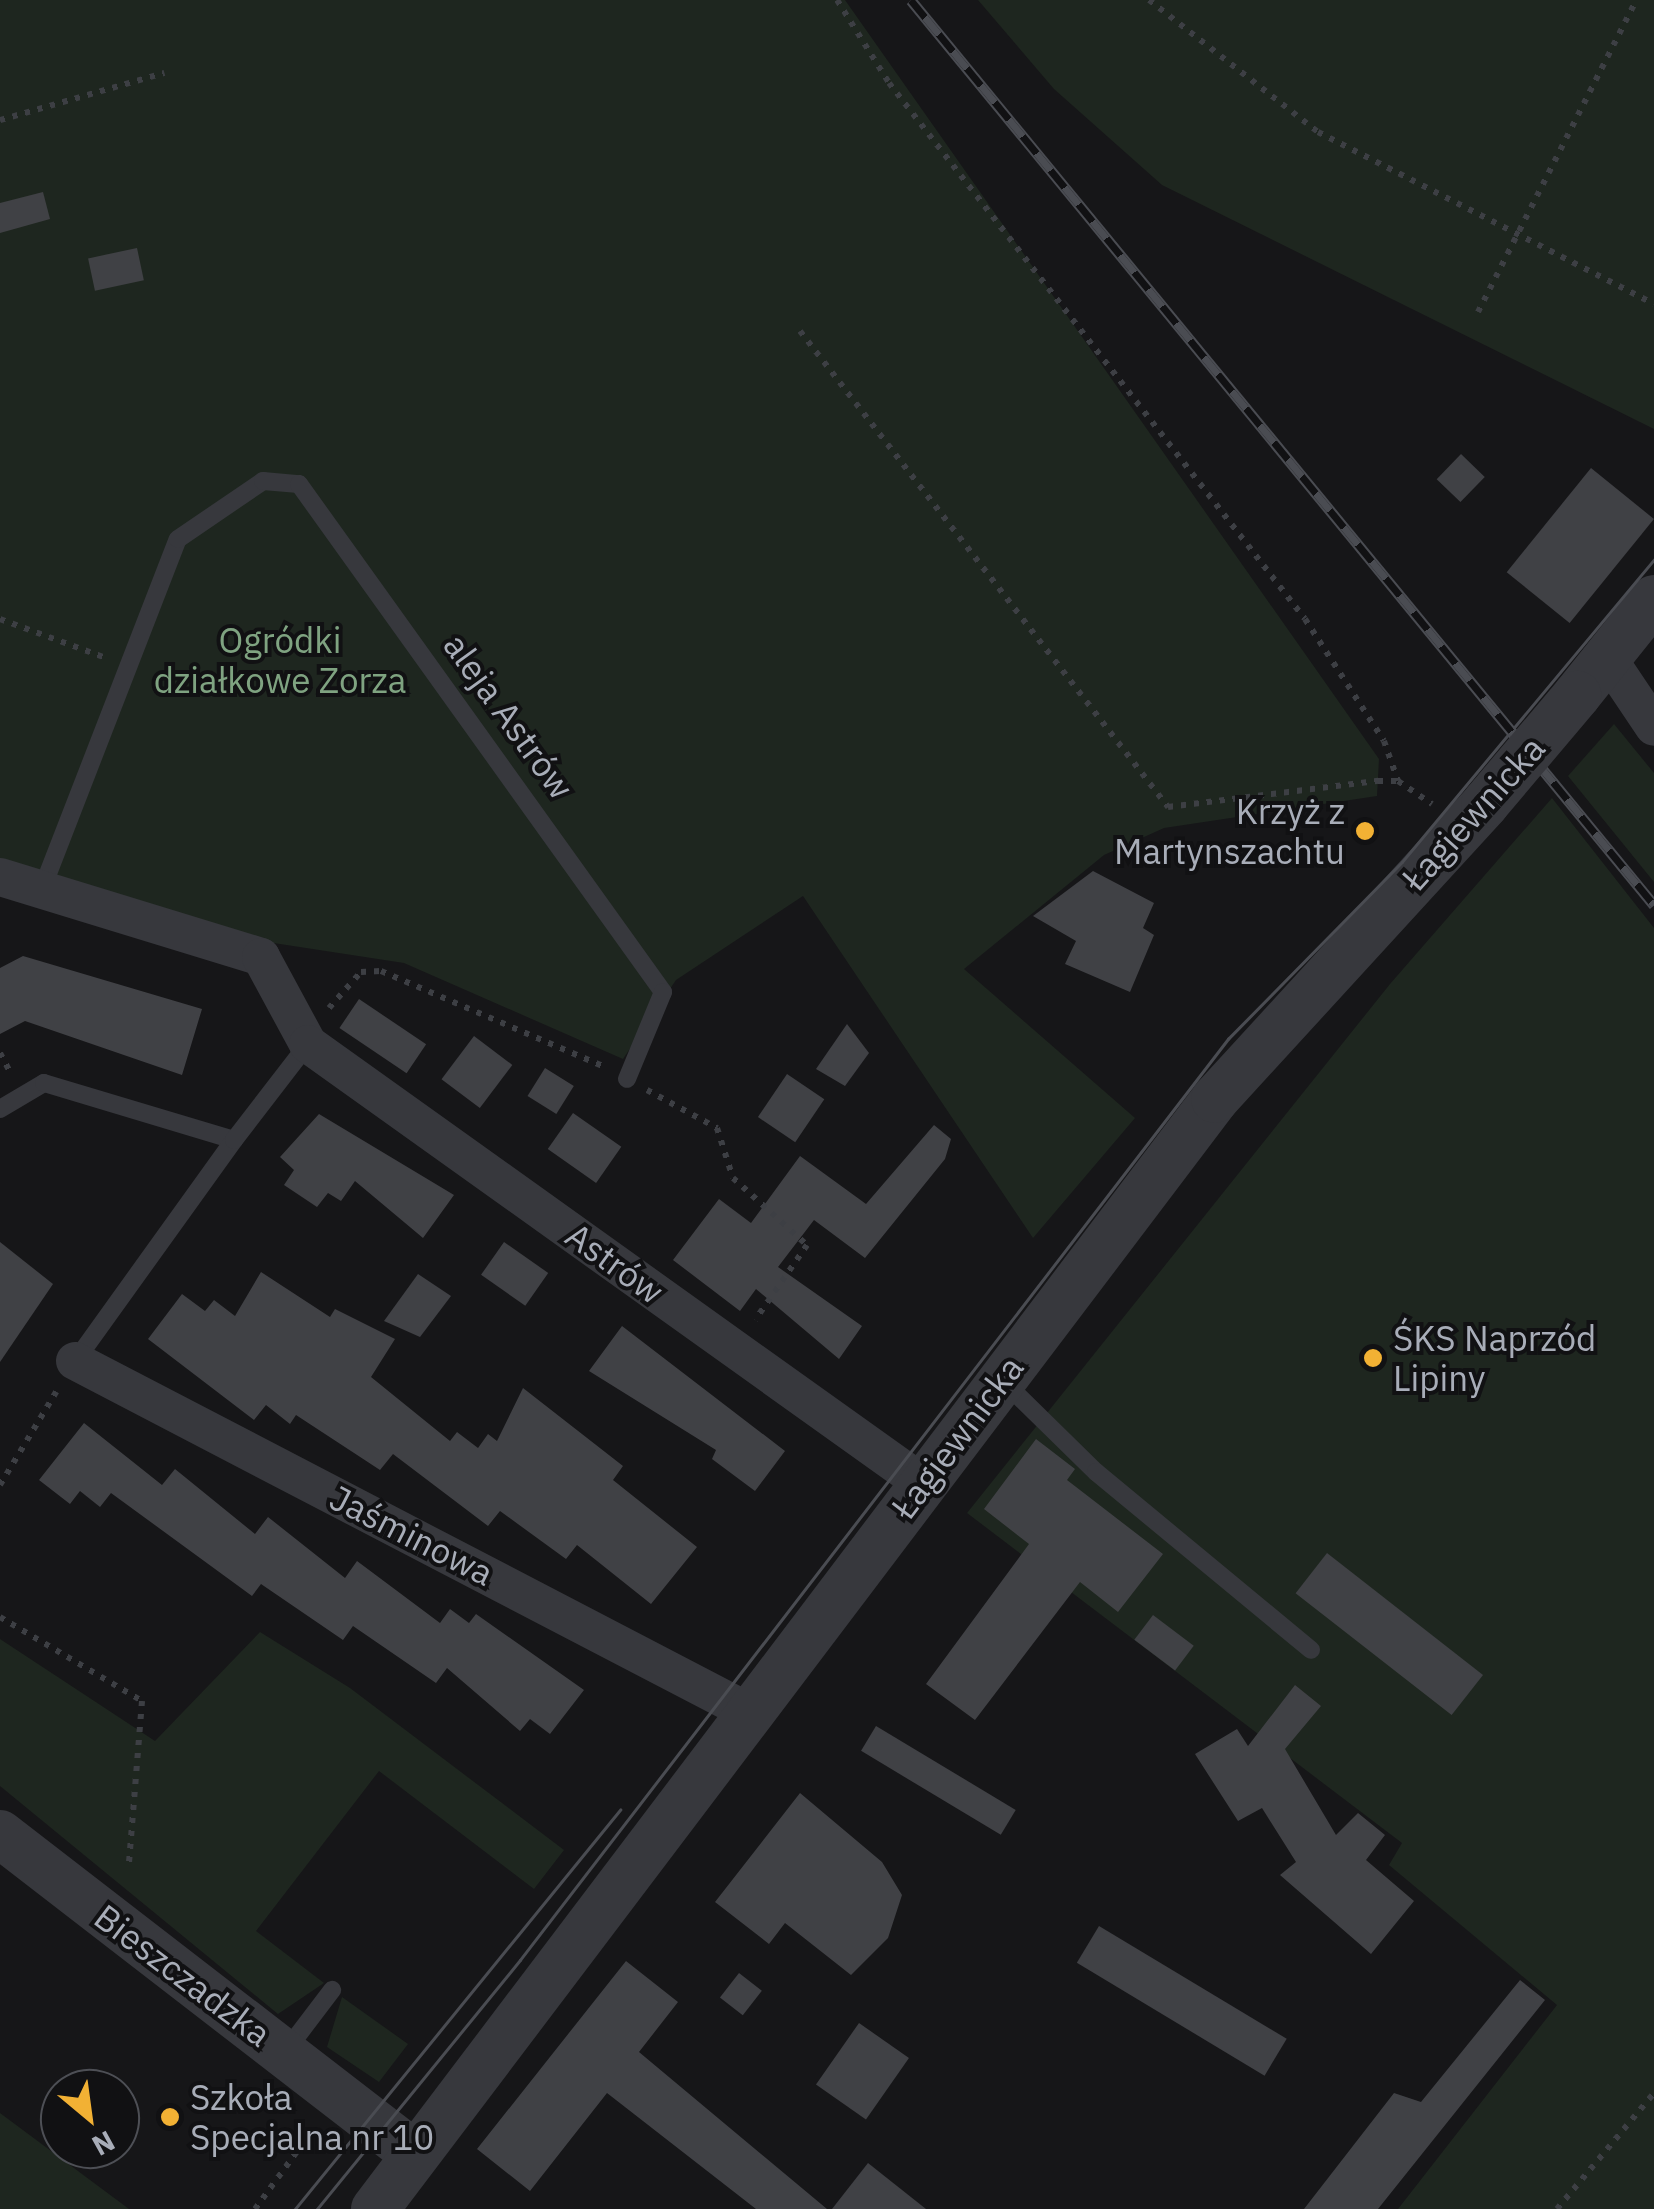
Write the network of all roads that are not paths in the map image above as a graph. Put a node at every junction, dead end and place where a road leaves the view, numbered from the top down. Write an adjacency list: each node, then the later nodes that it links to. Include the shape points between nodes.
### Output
1 (1654, 599): 2 (street, Łagiewnicka)
2 (1607, 658): 3 (street); 11 (street, Łagiewnicka, bridge, via 1485,804 1216,1099)
3 (1654, 727)
4 (0, 877): 5 (street, Astrów)
5 (42, 889): 6 (street, Astrów, via 262,956); 7 (lane, aleja Astrów, via 178,540 263,480 300,484 662,992)
6 (308, 1044): 9 (lane); 12 (street, Astrów)
7 (627, 1079)
8 (0, 1108): 9 (lane, via 44,1083)
9 (234, 1140): 10 (lane)
10 (75, 1361): 14 (street, Jaśminowa)
11 (1002, 1380): 12 (street, Łagiewnicka); 13 (lane, via 1096,1472)
12 (922, 1483): 14 (street, Łagiewnicka)
13 (1310, 1650)
14 (747, 1712): 18 (street, Łagiewnicka)
15 (0, 1834): 17 (street, Bieszczadzka)
16 (332, 1990): 17 (lane)
17 (284, 2053): 18 (street, Bieszczadzka)
18 (413, 2153): 19 (street, Łagiewnicka)
19 (374, 2209)

